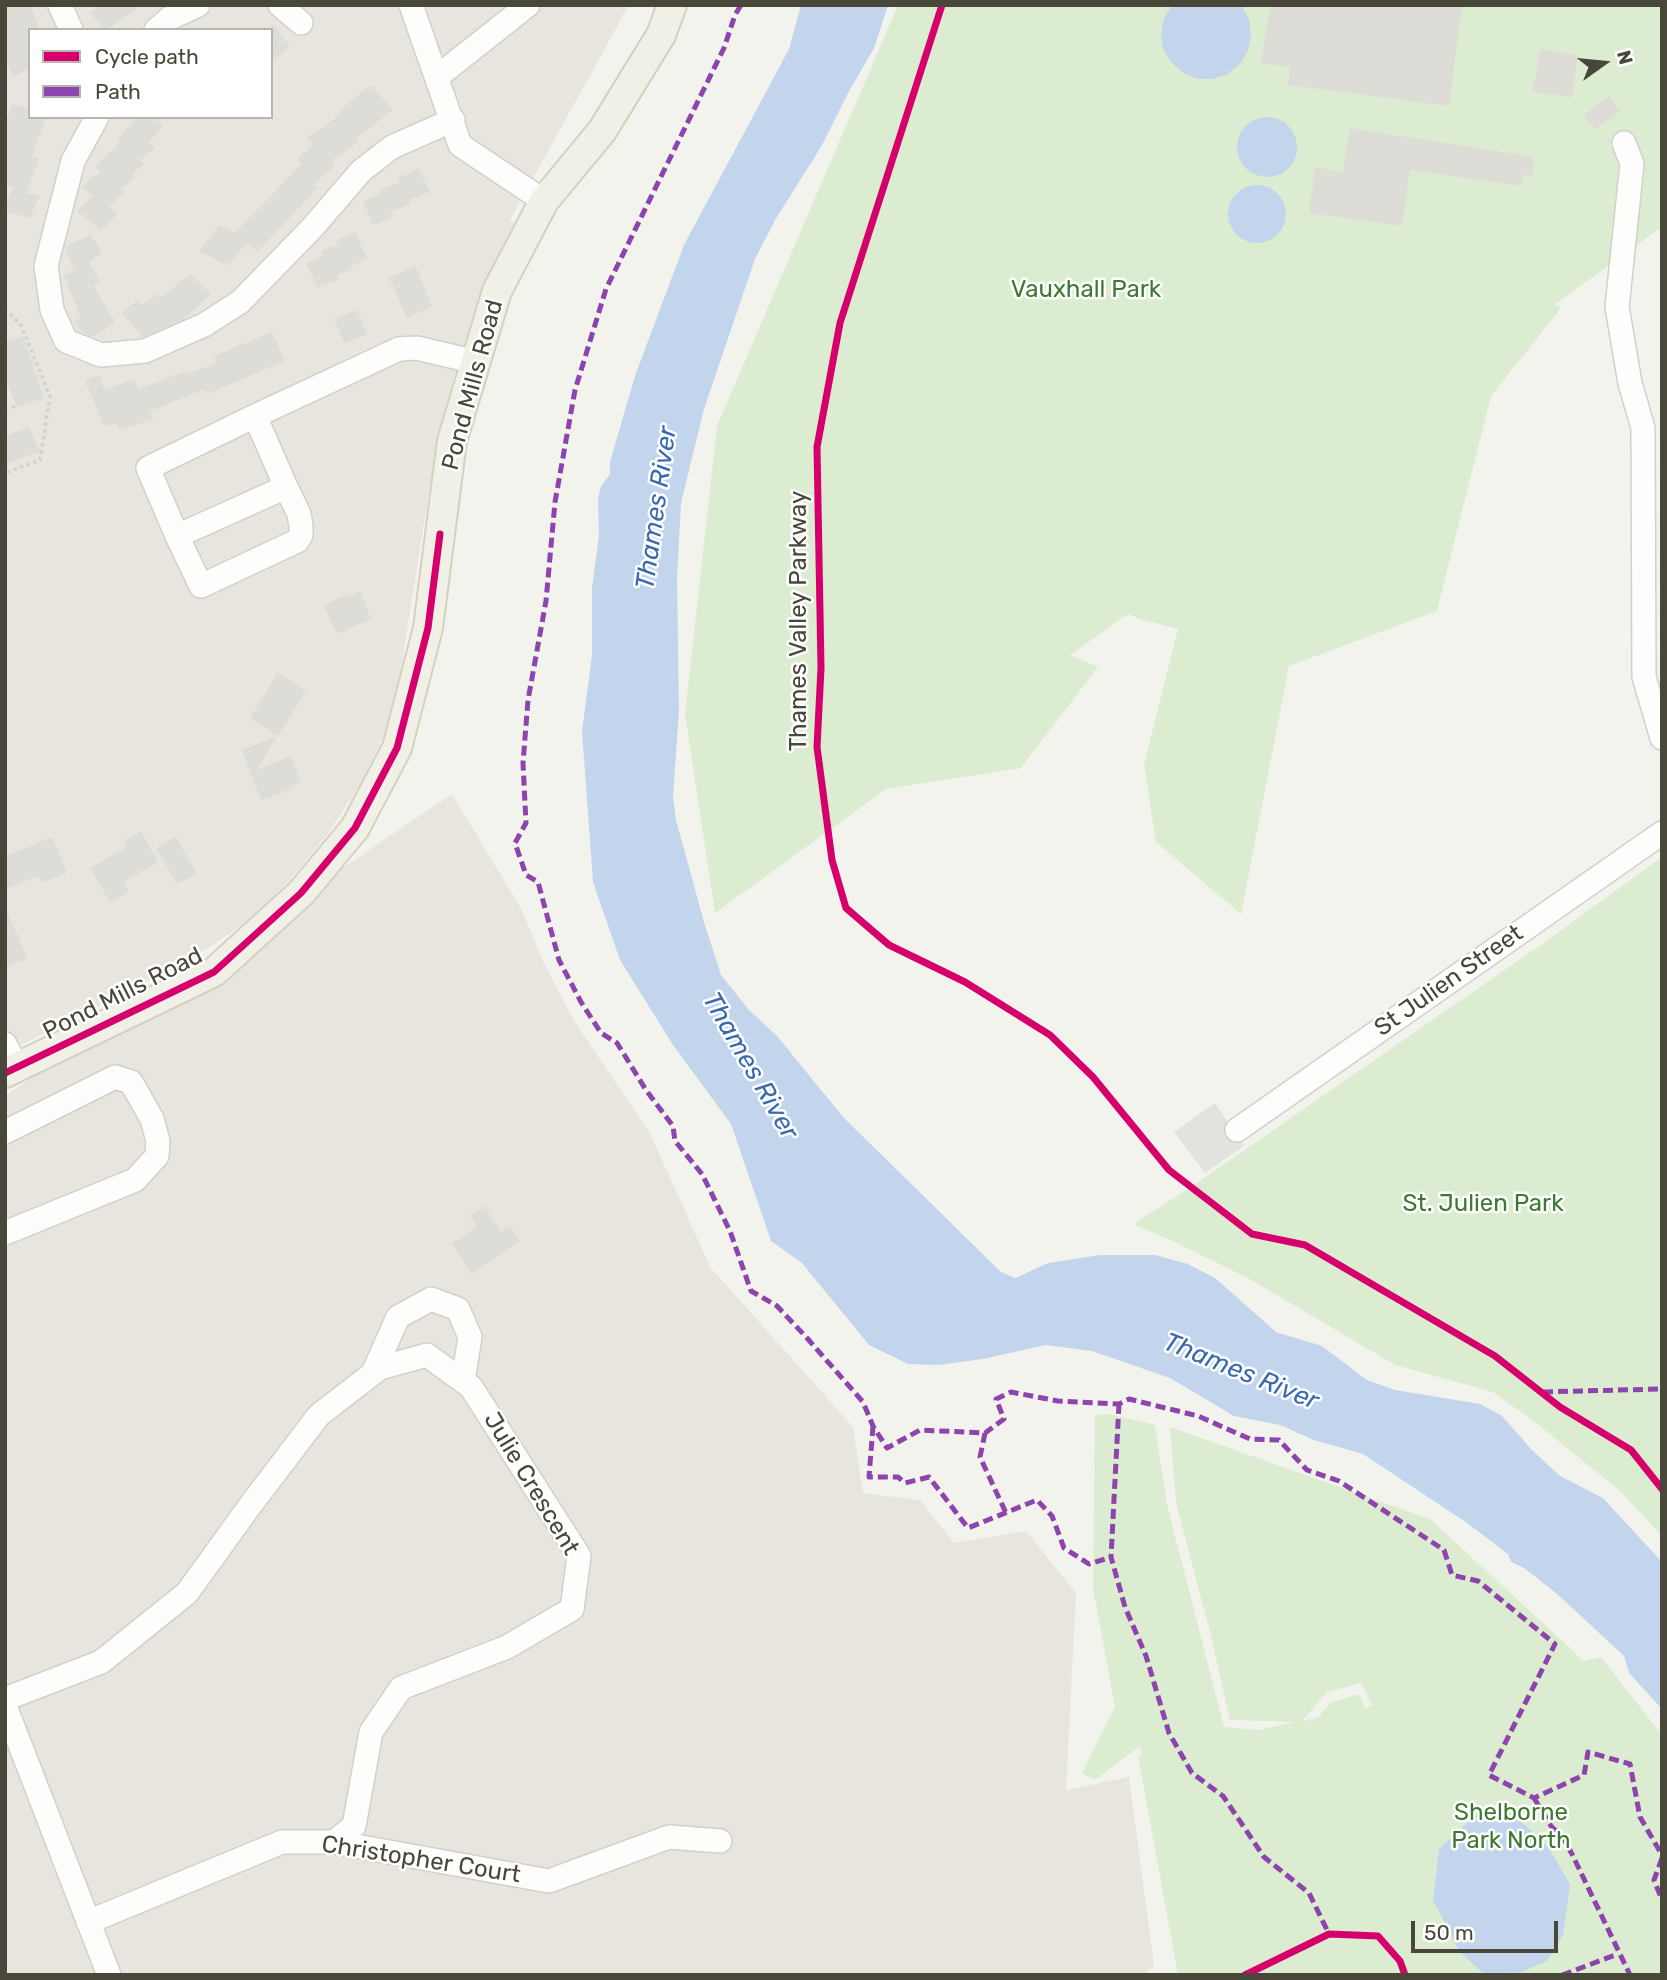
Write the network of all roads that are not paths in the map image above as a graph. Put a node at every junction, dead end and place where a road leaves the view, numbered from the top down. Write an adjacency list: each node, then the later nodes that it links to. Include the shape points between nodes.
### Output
1 (60, 5): 8 (street)
2 (198, 5): 9 (street)
3 (280, 5): 7 (street)
4 (411, 5): 10 (street)
5 (528, 5): 10 (street)
6 (672, 5): 14 (main road, Pond Mills Road, via 661,35 601,131)
7 (301, 23)
8 (70, 28)
9 (158, 28)
10 (437, 77): 12 (street)
11 (96, 119): 12 (street, via 73,161 46,266 52,310 66,341 101,355 145,351 240,302 361,171 392,147)
12 (453, 120): 14 (street, via 460,145)
13 (1624, 143): 19 (street, via 1632,164 1617,307 1643,428 1644,677)
14 (544, 201): 15 (main road, Pond Mills Road, via 497,291)
15 (476, 362): 16 (street, via 417,348 399,349); 21 (main road, Pond Mills Road, via 452,441 428,628 397,748 355,828 301,893 214,972)
16 (255, 416): 17 (street); 18 (street, via 148,468)
17 (286, 487): 18 (street); 18 (street, via 299,514 297,541 201,586)
18 (177, 536)
19 (1662, 738)
20 (1662, 833): 22 (street, St Julien Street)
21 (9, 1062)
22 (1237, 1130)
23 (5, 1132): 24 (street, via 115,1077 131,1082 152,1119 158,1141 157,1157 135,1180)
24 (5, 1233)
25 (373, 1373): 26 (street, Julie Crescent, via 427,1355); 26 (street, Julie Crescent, via 398,1317 431,1299 458,1309 470,1337); 27 (street, Julie Crescent, via 319,1415 187,1593 101,1662)
26 (463, 1381): 30 (street, Julie Crescent, via 579,1556 572,1609 507,1647 401,1688 371,1732 354,1826)
27 (5, 1699)
28 (5, 1706): 31 (street)
29 (720, 1841): 30 (street, Christopher Court, via 669,1837 549,1881)
30 (334, 1842): 31 (street, Christopher Court, via 282,1842)
31 (88, 1922): 32 (street)
32 (109, 1975)

